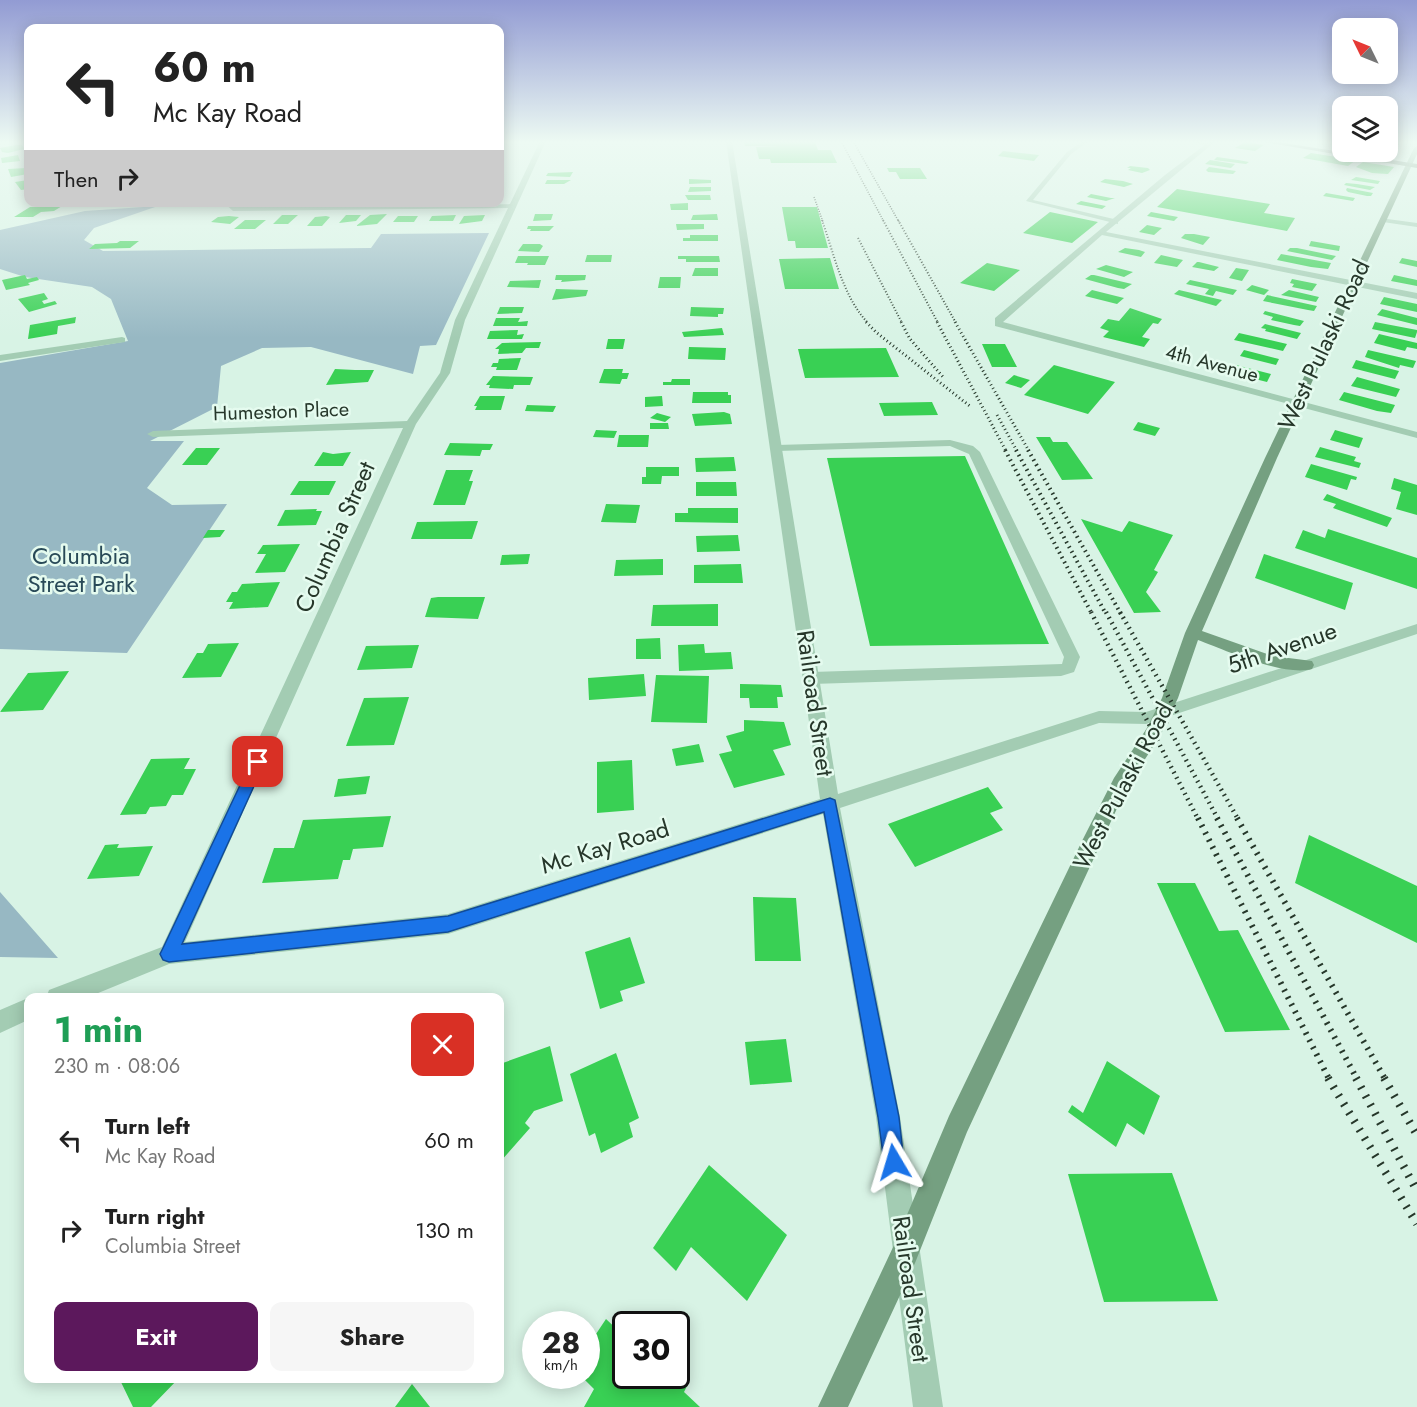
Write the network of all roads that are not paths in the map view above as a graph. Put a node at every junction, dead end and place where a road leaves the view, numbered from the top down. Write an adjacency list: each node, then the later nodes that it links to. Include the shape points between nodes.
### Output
1 (512, 206): 18 (street, Columbia Street, via 460,320 445,373)
2 (231, 207): 8 (street)
3 (430, 207): 8 (street)
4 (739, 207): 21 (street, Railroad Street)
5 (1052, 207): 10 (street)
6 (1132, 207): 10 (street)
7 (1390, 207): 9 (main road, West Pulaski Road)
8 (267, 209)
9 (1383, 220): 11 (street); 13 (main road, West Pulaski Road)
10 (1115, 222): 12 (street)
11 (1417, 225)
12 (1102, 233): 13 (street); 17 (street, 4th Avenue, via 998,320 998,324)
13 (1354, 284): 14 (street); 17 (main road, West Pulaski Road)
14 (1417, 296)
15 (122, 340): 16 (street)
16 (0, 358)
17 (1295, 404): 20 (street, 4th Avenue); 23 (main road, West Pulaski Road)
18 (410, 424): 19 (street, Humeston Place); 28 (street, Columbia Street)
19 (153, 434)
20 (1417, 435)
21 (777, 448): 25 (street, Railroad Street); 25 (street, via 950,443 969,448 1072,657 1068,668 1060,670)
22 (1417, 628): 24 (street, 5th Avenue)
23 (1193, 633): 24 (main road, via 1272,661); 26 (main road, West Pulaski Road)
24 (1306, 665): 26 (street, 5th Avenue)
25 (812, 678): 27 (street, Railroad Street)
26 (1161, 714): 27 (street, Mc Kay Road, via 1146,718 1099,717); 32 (main road, West Pulaski Road, via 1105,814 958,1125)
27 (830, 804): 28 (street, Mc Kay Road, via 448,924); 32 (street, Railroad Street, via 888,1117)
28 (169, 954): 29 (street, Mc Kay Road)
29 (70, 993)
30 (24, 1011): 31 (street)
31 (0, 1022)
32 (905, 1253): 33 (main road, West Pulaski Road); 34 (street, Railroad Street)
33 (833, 1407)
34 (928, 1407)

